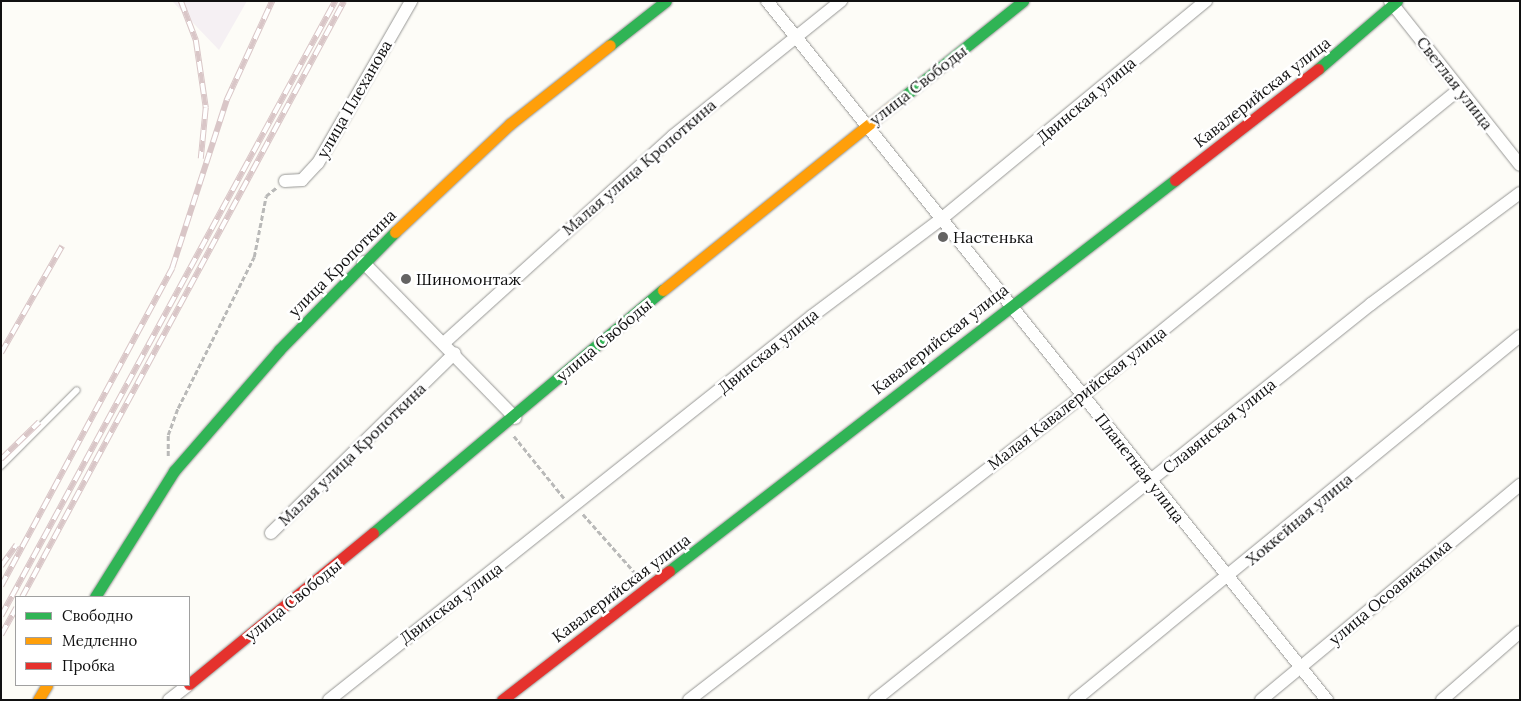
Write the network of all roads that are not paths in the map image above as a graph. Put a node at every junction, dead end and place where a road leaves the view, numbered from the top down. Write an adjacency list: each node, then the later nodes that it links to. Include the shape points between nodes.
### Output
1 (411, 1): 12 (street, улица Плеханова, via 318,163 302,180)
2 (666, 1): 15 (street, улица Кропоткина, via 510,124)
3 (768, 1): 8 (street, Планетная улица)
4 (841, 1): 8 (street, Малая улица Кропоткина)
5 (1023, 1): 10 (street, улица Свободы)
6 (1206, 1): 14 (street, Двинская улица)
7 (1393, 2): 9 (street, Светлая улица); 16 (street, Кавалерийская улица, via 1312,74)
8 (794, 36): 10 (street, Планетная улица); 18 (street, Малая улица Кропоткина, via 673,136)
9 (1459, 88): 11 (street, Светлая улица); 21 (street, Малая Кавалерийская улица)
10 (865, 127): 14 (street, Планетная улица); 22 (street, улица Свободы, via 590,349)
11 (1520, 165)
12 (285, 181)
13 (1520, 193): 24 (street, Славянская улица, via 1371,304)
14 (940, 220): 16 (street, Планетная улица); 36 (street, Двинская улица)
15 (364, 262): 18 (street); 28 (street, улица Кропоткина, via 174,470)
16 (1009, 305): 21 (street, Планетная улица); 37 (street, Кавалерийская улица)
17 (1520, 336): 27 (street, Хоккейная улица)
18 (445, 342): 19 (street)
19 (455, 353): 22 (street); 26 (street, Малая улица Кропоткина)
20 (77, 390): 23 (lane)
21 (1083, 396): 24 (street, Планетная улица); 38 (street, Малая Кавалерийская улица)
22 (510, 422): 31 (street, улица Свободы)
23 (1, 466)
24 (1150, 481): 27 (street, Планетная улица); 39 (street, Славянская улица)
25 (1520, 485): 30 (street, улица Осоавиахима)
26 (271, 533)
27 (1227, 579): 30 (street, Планетная улица); 40 (street, Хоккейная улица)
28 (97, 596)
29 (1520, 632): 43 (street)
30 (1300, 668): 41 (street, улица Осоавиахима); 42 (street, Планетная улица)
31 (190, 682)
32 (46, 686): 34 (street)
33 (186, 686): 35 (street, улица Свободы)
34 (38, 700)
35 (169, 700)
36 (330, 700)
37 (502, 700)
38 (689, 700)
39 (875, 700)
40 (1075, 700)
41 (1261, 700)
42 (1327, 700)
43 (1442, 700)

